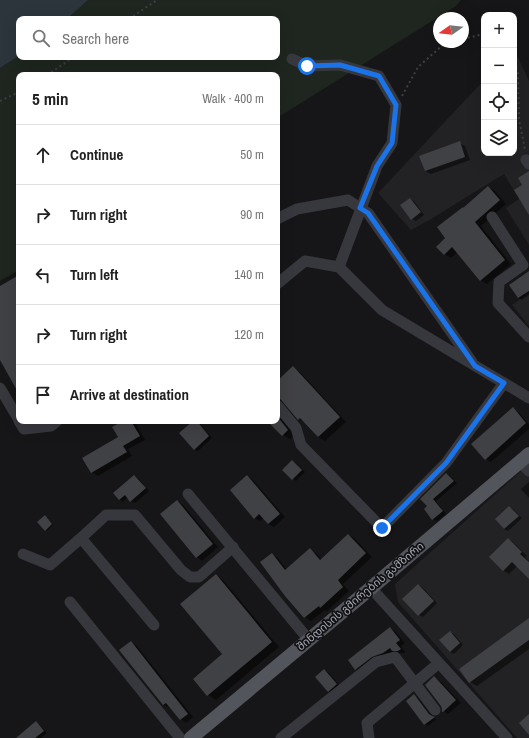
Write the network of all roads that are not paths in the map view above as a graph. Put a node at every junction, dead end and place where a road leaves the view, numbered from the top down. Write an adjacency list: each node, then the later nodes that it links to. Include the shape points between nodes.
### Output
1 (292, 59): 2 (street, via 307,66 340,65 379,76 396,105 392,143 377,166)
2 (360, 208): 3 (street, via 348,200 297,209); 5 (street); 8 (street, via 368,213)
3 (280, 218)
4 (492, 218): 7 (street, via 522,265 499,282 498,303)
5 (339, 267): 6 (street, via 306,261); 8 (street, via 382,310)
6 (280, 282)
7 (529, 337)
8 (475, 366): 9 (street)
9 (504, 383): 11 (street); 12 (street, via 446,463 382,528 301,445 296,428)
10 (0, 388): 13 (street)
11 (529, 398)
12 (280, 409)
13 (16, 416)
14 (21, 424): 15 (street, via 24,429)
15 (54, 424)
16 (526, 462): 21 (main road, შინდისის გმირების გამზირი)
17 (188, 494): 19 (street)
18 (81, 538): 19 (street, via 106,516 135,515 181,570 190,577 199,577); 20 (street, via 50,565); 23 (street)
19 (233, 547): 24 (street)
20 (23, 554)
21 (371, 588): 24 (main road, შინდისის გმირების გამზირი); 25 (street)
22 (70, 602): 28 (street)
23 (154, 625)
24 (309, 640): 29 (main road, შინდისის გმირების გამზირი)
25 (439, 664): 26 (street); 32 (street)
26 (415, 684): 27 (street); 30 (street, via 395,658 376,662); 31 (street, via 367,723)
27 (435, 710)
28 (180, 738)
29 (191, 738)
30 (281, 738)
31 (369, 738)
32 (507, 738)

